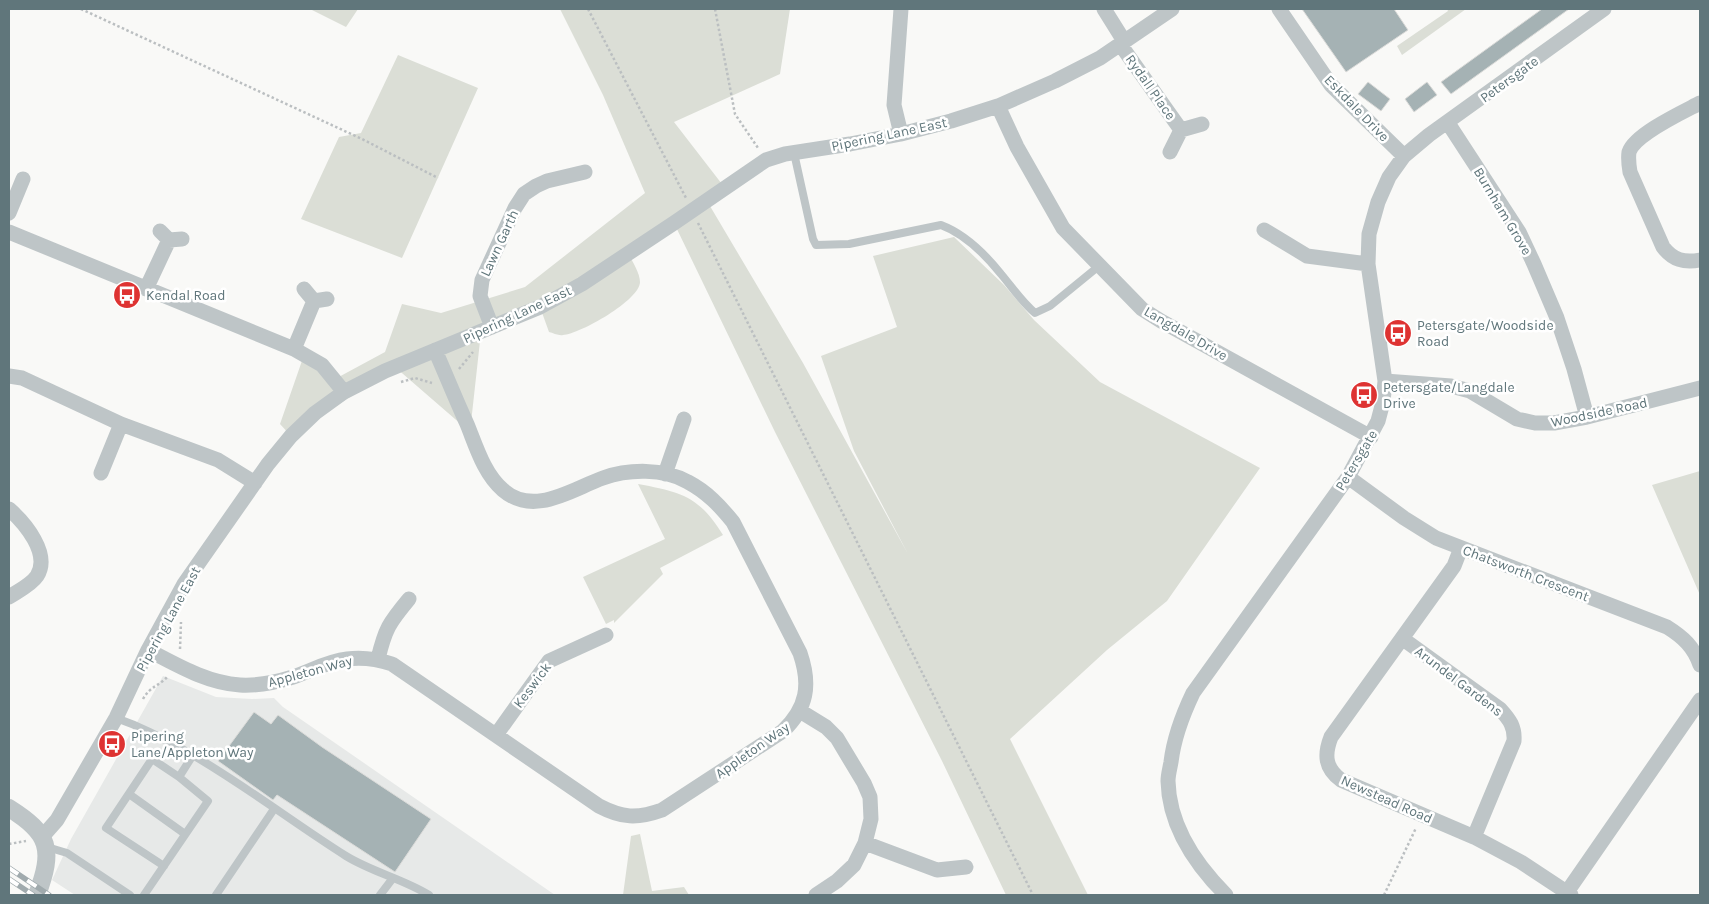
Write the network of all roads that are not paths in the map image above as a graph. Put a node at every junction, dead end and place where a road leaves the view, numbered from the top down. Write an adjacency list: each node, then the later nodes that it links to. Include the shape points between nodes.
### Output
1 (901, 9): 12 (street, via 894,105)
2 (1104, 9): 6 (street, Rydall Place)
3 (1172, 9): 6 (street, Pipering Lane East)
4 (1279, 9): 15 (street, Eskdale Drive, via 1331,85)
5 (1604, 9): 9 (street, Petersgate)
6 (1122, 43): 8 (street, Pipering Lane East, via 1055,81); 11 (street, Rydall Place)
7 (1700, 103): 22 (street, via 1643,135 1633,145 1628,163 1663,247 1677,259 1688,262)
8 (998, 106): 12 (street, Pipering Lane East); 24 (street, Langdale Drive, via 1017,147 1063,228)
9 (1448, 123): 15 (street, Petersgate); 34 (street, Burnham Grove, via 1519,232 1557,318)
10 (1202, 124): 11 (street, Rydall Place)
11 (1181, 130): 13 (street, Rydall Place)
12 (901, 134): 14 (street, Pipering Lane East)
13 (1170, 152)
14 (794, 153): 24 (lane, via 816,245 849,244 941,225 964,236 1000,272 1024,304 1035,312 1050,306); 27 (street, Pipering Lane East, via 766,160 582,284)
15 (1404, 156): 23 (street, Petersgate, via 1389,177 1378,202 1370,234)
16 (585, 172): 27 (street, Lawn Garth, via 536,186 524,194 515,208 482,280 480,296)
17 (24, 176): 18 (street)
18 (9, 213)
19 (1264, 230): 23 (street, via 1307,256)
20 (9, 232): 25 (street)
21 (170, 236): 25 (street)
22 (1700, 260)
23 (1368, 264): 31 (street, Petersgate)
24 (1099, 266): 37 (street, Langdale Drive, via 1142,308 1161,321)
25 (146, 289): 28 (street)
26 (315, 296): 28 (street)
27 (492, 328): 29 (street, Pipering Lane East)
28 (294, 349): 33 (street, via 322,365)
29 (435, 350): 33 (street, Pipering Lane East); 39 (street, Appleton Way, via 481,459 493,480 514,497 542,501 620,474)
30 (9, 376): 36 (street, via 42,386)
31 (1385, 381): 34 (street, Woodside Road, via 1452,386 1470,391 1517,419 1535,423); 37 (street, Petersgate, via 1381,412)
32 (1700, 388): 34 (street, Woodside Road)
33 (344, 392): 41 (street, Pipering Lane East, via 290,436)
34 (1587, 417)
35 (684, 419): 39 (street)
36 (121, 424): 38 (street); 41 (street, via 218,460)
37 (1372, 437): 40 (street, Petersgate)
38 (101, 473)
39 (665, 474): 52 (street, Appleton Way, via 686,480 704,491 733,522 800,653 806,670)
40 (1348, 477): 43 (street, Chatsworth Crescent, via 1412,523); 75 (street, Petersgate, via 1192,693 1174,740 1168,781 1179,830 1207,876)
41 (255, 483): 48 (street, Pipering Lane East, via 184,584)
42 (9, 509): 44 (street, via 29,531 41,557 41,568 36,578)
43 (1461, 548): 47 (street, Newstead Road, via 1454,566); 50 (street, Chatsworth Crescent, via 1667,627 1684,638)
44 (9, 597)
45 (409, 599): 49 (street, via 386,629)
46 (606, 635): 54 (street, Keswick, via 548,661)
47 (1403, 639): 61 (street, Arundel Gardens, via 1500,709 1514,730 1514,741); 61 (street, Newstead Road, via 1331,738 1327,761 1333,774 1341,780)
48 (148, 650): 49 (street, Appleton Way, via 200,676 241,685 291,678 346,659); 53 (street, Pipering Lane East)
49 (378, 659): 54 (street, Appleton Way, via 392,664)
50 (1700, 665)
51 (1700, 700): 67 (street)
52 (800, 711): 54 (street, Appleton Way, via 783,731 662,810 648,815 615,814 599,806); 63 (street, via 837,738 864,783 870,797 871,819)
53 (122, 721): 55 (lane, via 143,727); 62 (street, Pipering Lane East)
54 (496, 735)
55 (193, 755): 56 (lane); 59 (lane)
56 (179, 777): 57 (lane, via 152,759); 60 (lane, via 208,801)
57 (129, 794): 60 (lane); 64 (lane, via 106,828)
58 (9, 808): 62 (street, via 34,826)
59 (274, 809): 66 (lane, via 357,863); 71 (lane)
60 (185, 834): 64 (lane)
61 (1474, 837): 67 (street, Newstead Road, via 1521,862)
62 (44, 842): 68 (street, via 47,858); 69 (lane, via 67,853)
63 (865, 843): 65 (street, via 937,870); 74 (street, via 854,865 837,882)
64 (164, 866): 70 (lane)
65 (966, 867)
66 (393, 878): 72 (lane); 73 (lane)
67 (1569, 894)
68 (38, 895)
69 (130, 895)
70 (144, 895)
71 (216, 895)
72 (380, 895)
73 (428, 895)
74 (816, 895)
75 (1226, 895)

